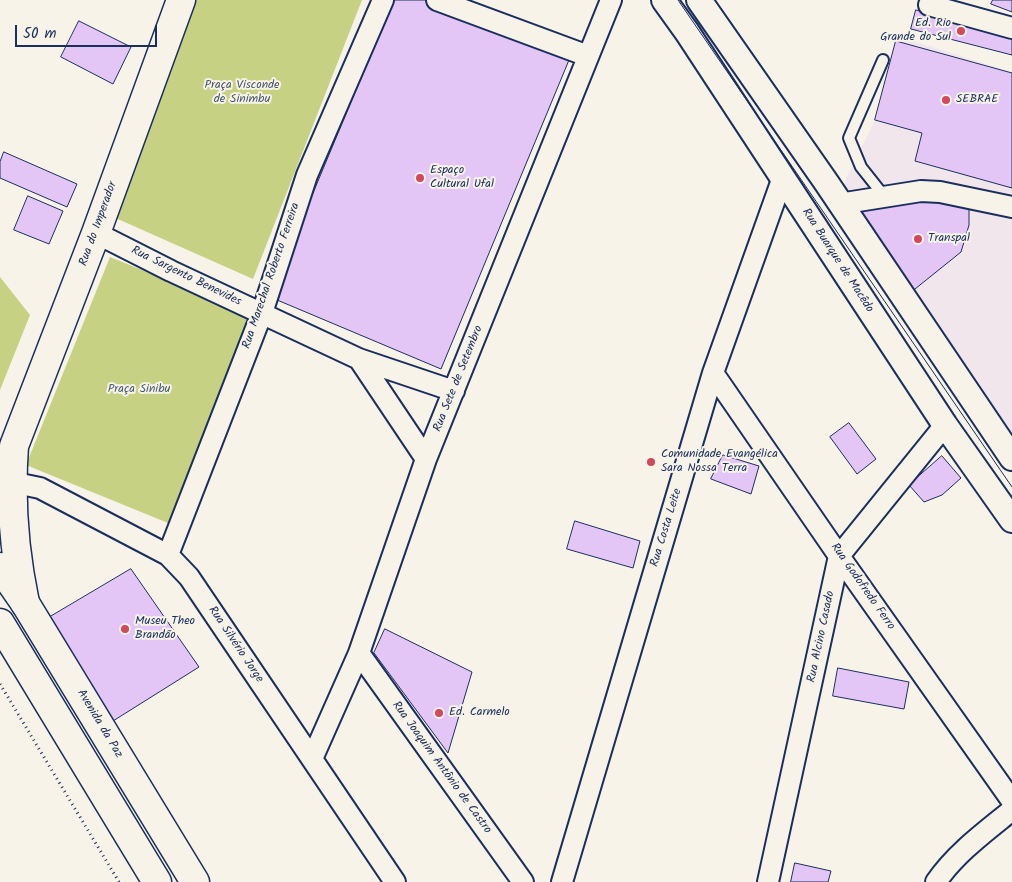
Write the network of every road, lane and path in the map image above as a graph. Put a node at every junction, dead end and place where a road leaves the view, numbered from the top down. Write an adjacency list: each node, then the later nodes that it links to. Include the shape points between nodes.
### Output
1 (181, 0): 15 (main road, Rua do Imperador)
2 (383, 0): 16 (street, Rua Marechal Roberto Ferreira, via 307,175)
3 (437, 0): 9 (street)
4 (611, 0): 9 (street, Rua Sete de Setembro)
5 (664, 0): 11 (street, Rua Buarque de Macêdo)
6 (699, 0): 13 (street)
7 (929, 5): 8 (street)
8 (1012, 28)
9 (588, 56): 19 (street, Rua Sete de Setembro)
10 (883, 60): 12 (lane, via 849,138 861,167)
11 (783, 177): 18 (street, Rua Costa Leite); 20 (street, Rua Buarque de Macêdo)
12 (884, 196): 13 (street); 14 (street, via 940,192)
13 (839, 204): 22 (street)
14 (1012, 207)
15 (96, 233): 16 (street, Rua Sargento Benevides); 21 (main road, Rua do Imperador)
16 (262, 313): 17 (street, Rua Sargento Benevides); 26 (street, Rua Marechal Roberto Ferreira)
17 (359, 359): 19 (street, Rua Sargento Benevides); 23 (street)
18 (713, 373): 27 (street, Rua Godofredo Ferro); 41 (street, Rua Costa Leite)
19 (454, 391): 23 (street, Rua Sete de Setembro)
20 (945, 425): 25 (street, Rua Buarque de Macêdo); 27 (street, Rua Alcino Casado)
21 (7, 451): 24 (main road, Rua do Imperador)
22 (1012, 458)
23 (426, 459): 31 (street, Rua Sete de Setembro)
24 (11, 482): 26 (street, Rua Silvério Jorge, via 40,488); 29 (main road, Rua do Imperador, via 15,548)
25 (1012, 520)
26 (168, 555): 33 (street, Rua Silvério Jorge, via 189,577)
27 (839, 556): 34 (street, Rua Godofredo Ferro); 42 (street, Rua Alcino Casado)
28 (0, 566): 29 (main road, Avenida da Paz)
29 (25, 603): 38 (main road, Avenida da Paz)
30 (0, 623): 37 (main road)
31 (359, 653): 33 (street, Rua Sete de Setembro); 40 (street, Rua Joaquim Antônio de Castro)
32 (0, 684): 36 (path)
33 (312, 760): 39 (street, Rua Silvério Jorge)
34 (1012, 801)
35 (1012, 810): 43 (street, via 968,845)
36 (119, 882)
37 (157, 882)
38 (195, 882)
39 (395, 882)
40 (523, 882)
41 (562, 882)
42 (768, 882)
43 (936, 882)

